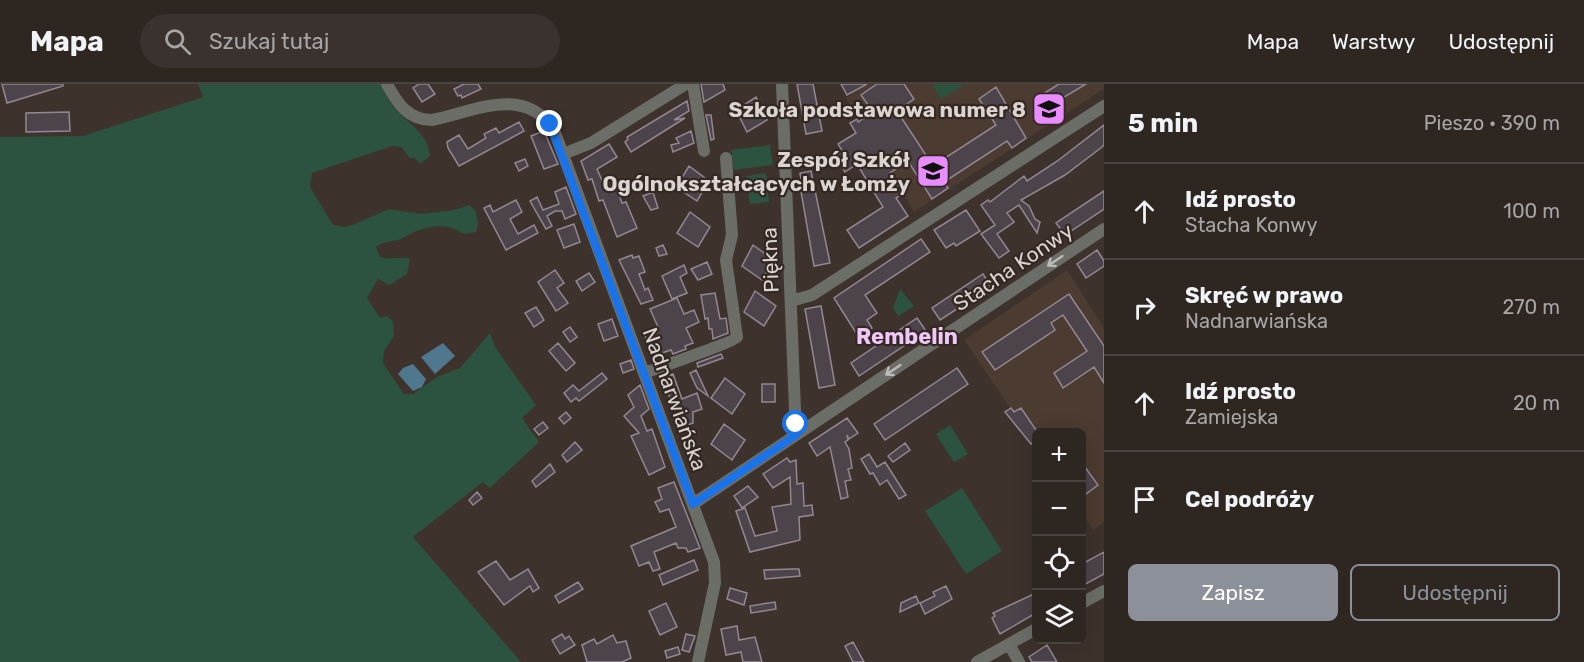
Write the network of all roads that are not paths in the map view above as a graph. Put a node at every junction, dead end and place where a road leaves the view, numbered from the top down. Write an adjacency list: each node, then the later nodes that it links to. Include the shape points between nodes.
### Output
1 (387, 84): 7 (street, Nadnarwiańska, via 401,107 420,119 432,120 508,102 520,105 550,124)
2 (686, 84): 7 (street, via 591,143)
3 (693, 84): 6 (street)
4 (782, 84): 10 (street, Piękna)
5 (1104, 106): 10 (street, via 812,295)
6 (704, 151)
7 (563, 154): 11 (street, Nadnarwiańska)
8 (726, 158): 11 (street, via 732,235 726,260 737,337 730,343)
9 (1104, 229): 13 (street, Stacha Konwy, one-way to 13)
10 (791, 301): 12 (street, Piękna)
11 (645, 373): 15 (street, Nadnarwiańska)
12 (796, 401): 13 (street, via 808,414); 14 (street, Piękna)
13 (824, 417): 14 (street, Stacha Konwy)
14 (796, 435): 15 (street, Stacha Konwy)
15 (693, 504): 20 (street, Nadnarwiańska, via 716,575)
16 (1104, 591): 17 (street)
17 (1086, 601)
18 (1032, 630): 19 (street)
19 (1009, 644): 21 (street); 22 (street)
20 (698, 662)
21 (977, 662)
22 (1019, 662)

